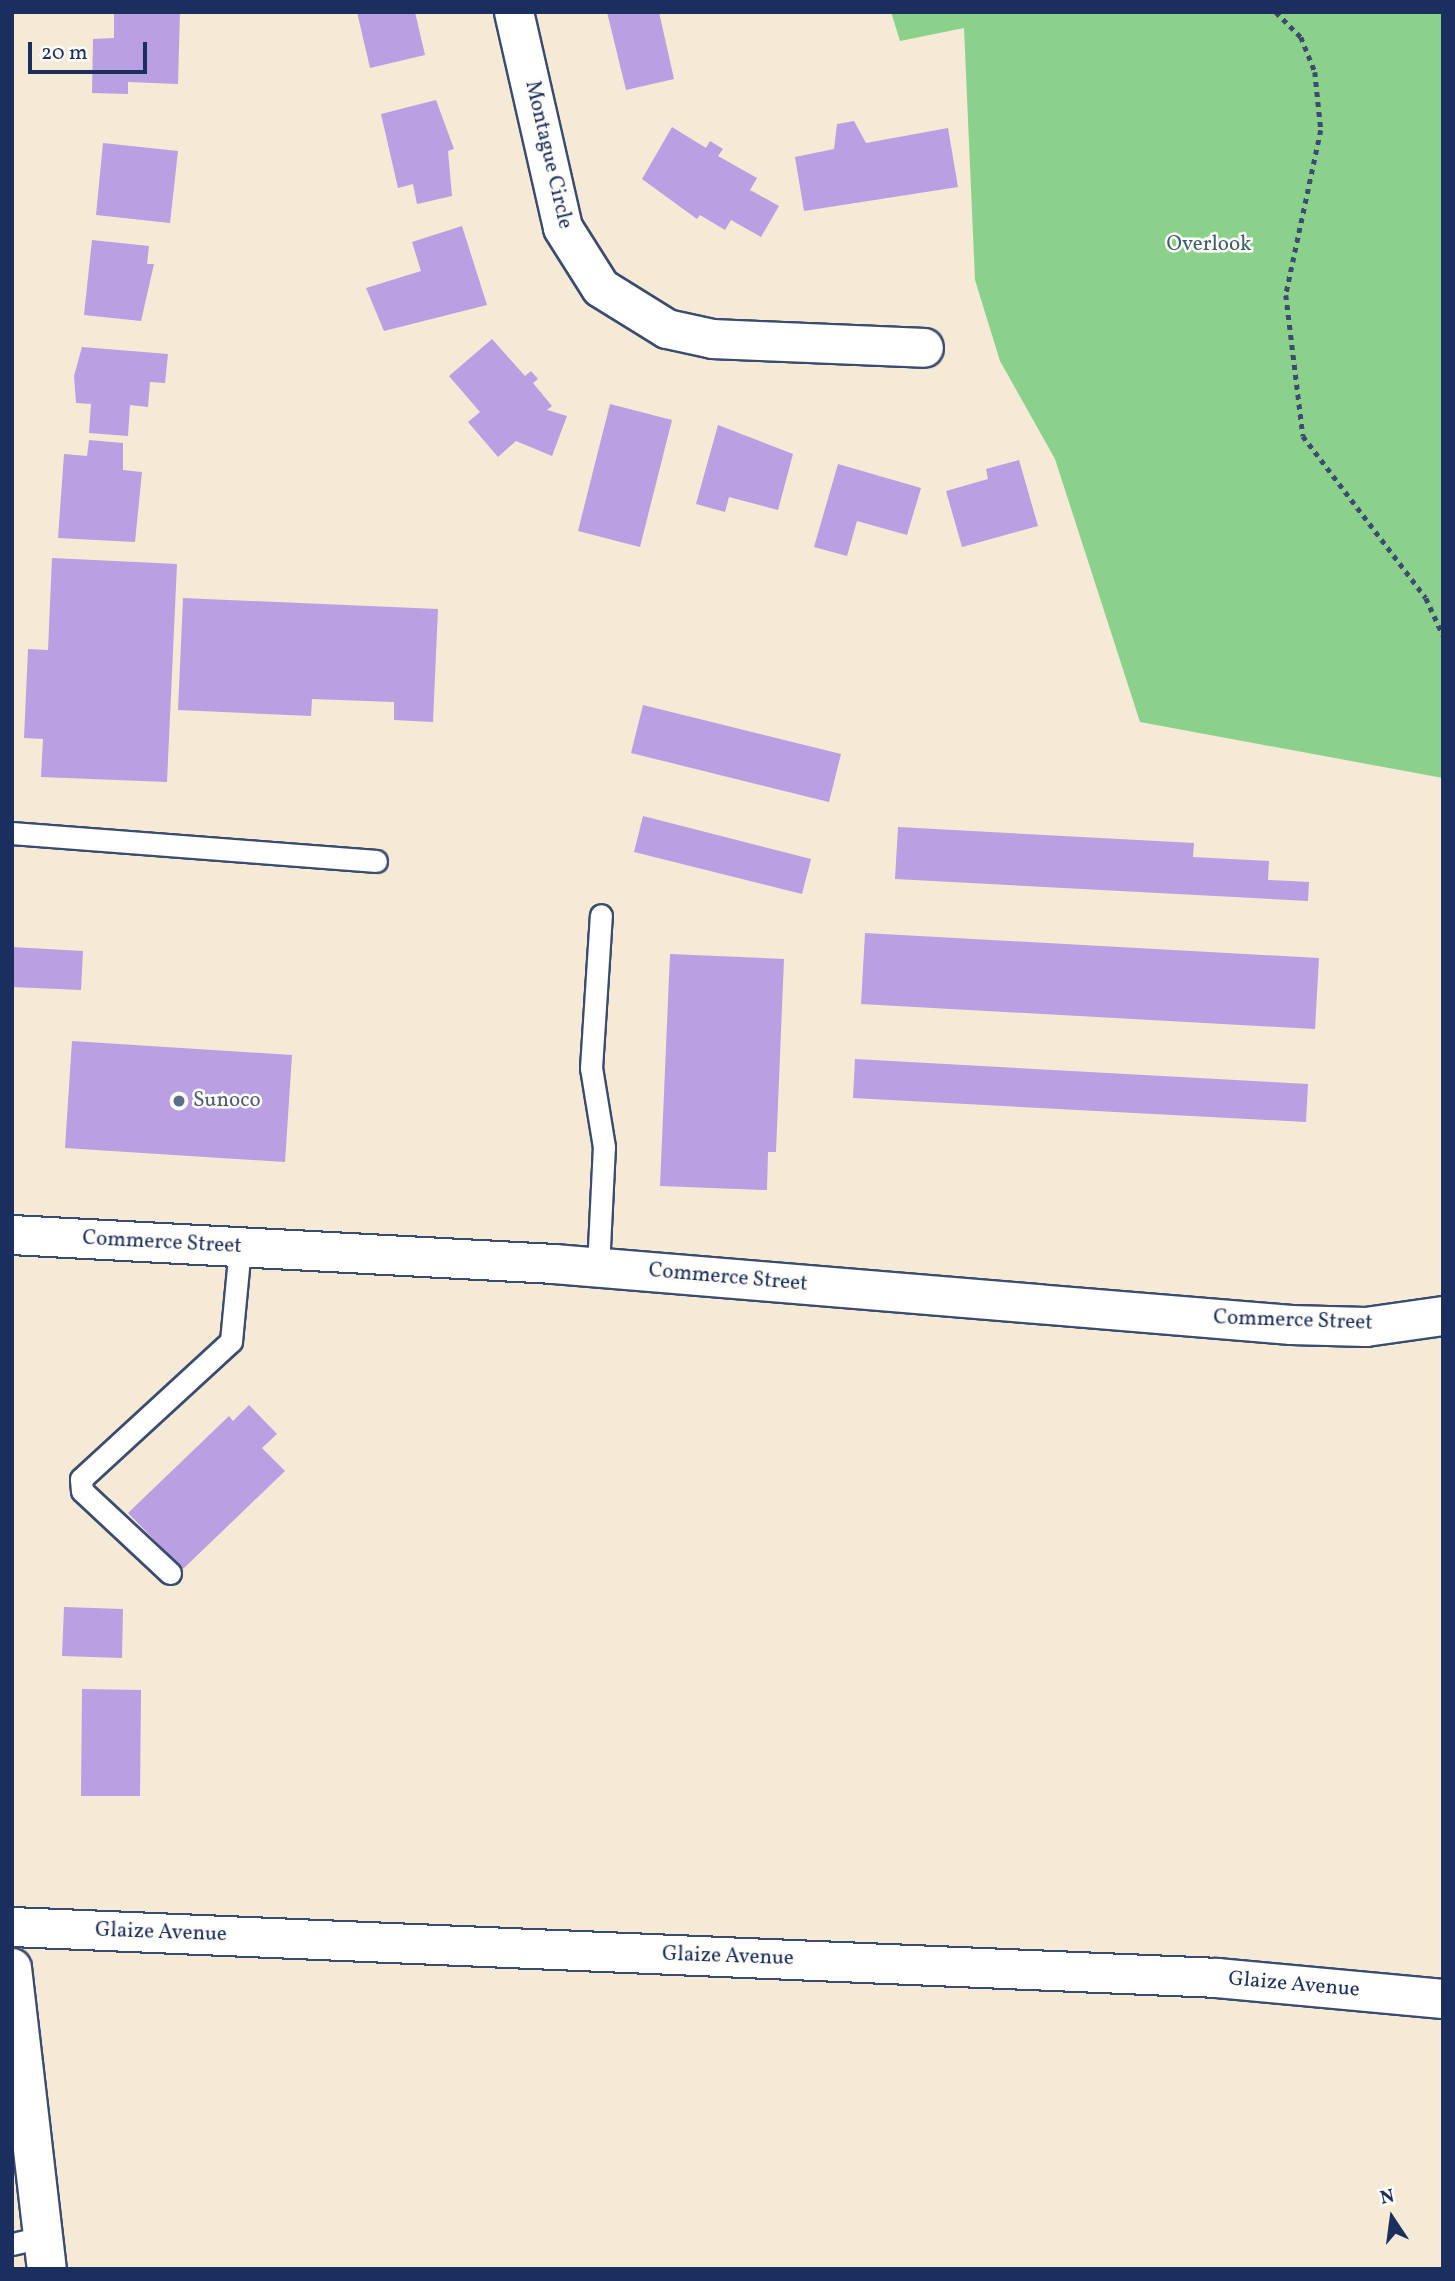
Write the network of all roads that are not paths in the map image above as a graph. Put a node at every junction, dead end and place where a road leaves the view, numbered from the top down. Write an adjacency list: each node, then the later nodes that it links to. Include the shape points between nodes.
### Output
1 (514, 12): 2 (street, Montague Circle, via 563,228 601,288 667,329 713,339)
2 (924, 348)
3 (12, 833): 4 (lane)
4 (376, 861)
5 (601, 915): 8 (lane, via 591,1068 604,1147)
6 (12, 1235): 7 (street, Commerce Street)
7 (240, 1247): 8 (street, Commerce Street); 10 (lane, via 231,1341 80,1479 82,1491)
8 (598, 1268): 9 (street, Commerce Street, via 1291,1325 1366,1327)
9 (1443, 1316)
10 (170, 1573)
11 (12, 1927): 13 (street, Glaize Avenue, via 1203,1977)
12 (12, 1969): 14 (street)
13 (1443, 1999)
14 (34, 2250)

